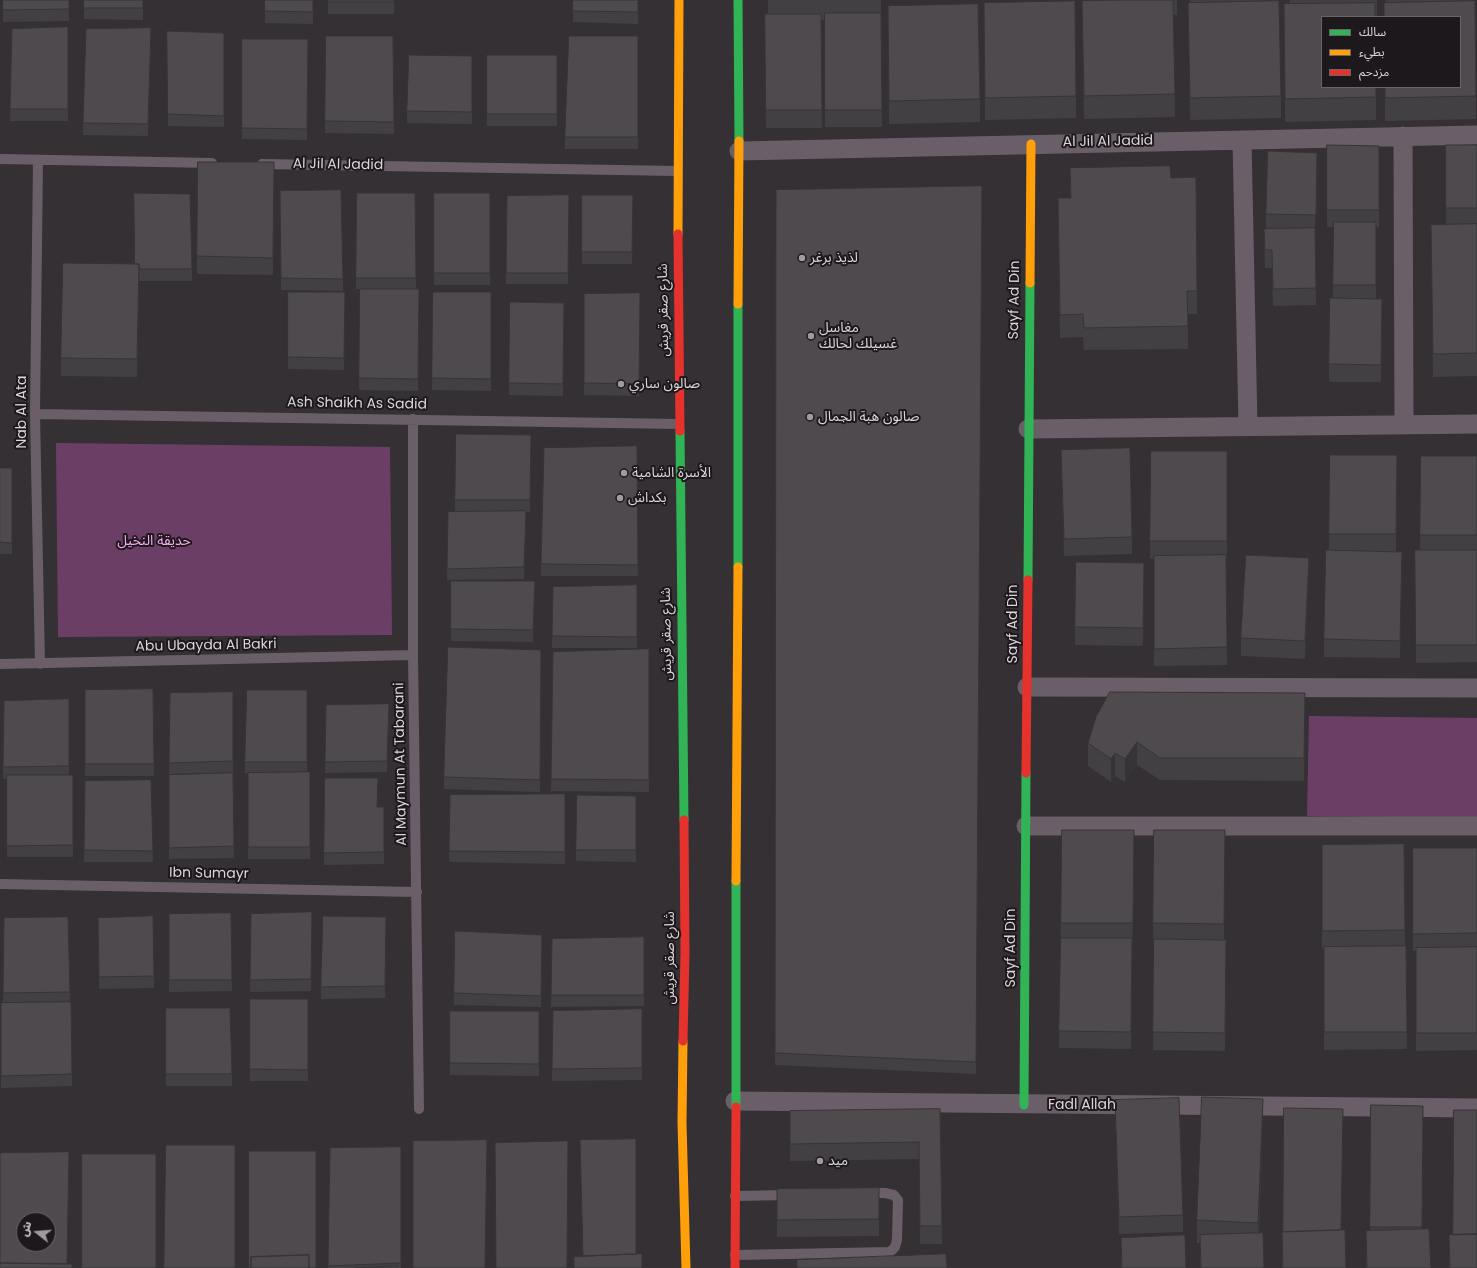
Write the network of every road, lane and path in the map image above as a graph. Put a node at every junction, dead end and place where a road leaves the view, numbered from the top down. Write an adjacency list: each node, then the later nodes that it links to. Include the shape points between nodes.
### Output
1 (679, 0): 12 (street, شارع صقر قريش)
2 (738, 0): 7 (street)
3 (1477, 135): 4 (street, Al Jil Al Jadid)
4 (1403, 136): 5 (street, Al Jil Al Jadid); 16 (street)
5 (1242, 140): 6 (street, Al Jil Al Jadid); 18 (street)
6 (1031, 144): 7 (street, Al Jil Al Jadid); 19 (street, Sayf Ad Din)
7 (739, 151): 29 (street)
8 (0, 159): 9 (lane)
9 (38, 160): 10 (lane); 13 (lane, Nab Al Ata)
10 (222, 163)
11 (254, 164): 12 (lane, Al Jil Al Jadid)
12 (677, 171): 15 (street, شارع صقر قريش)
13 (35, 414): 14 (lane, Ash Shaikh As Sadid); 22 (lane, Nab Al Ata)
14 (413, 419): 15 (lane, Ash Shaikh As Sadid); 20 (lane, Al Maymun At Tabarani)
15 (679, 424): 38 (street, شارع صقر قريش, via 685,945 682,1123)
16 (1404, 424): 17 (street); 18 (street)
17 (1477, 424)
18 (1248, 426): 19 (street)
19 (1028, 429): 23 (street, Sayf Ad Din)
20 (413, 655): 22 (lane, Abu Ubayda Al Bakri); 28 (lane, Al Maymun At Tabarani)
21 (0, 664): 22 (lane, Abu Ubayda Al Bakri)
22 (40, 664)
23 (1027, 686): 24 (street); 25 (street, Sayf Ad Din)
24 (1477, 688)
25 (1026, 826): 26 (street); 30 (street, Sayf Ad Din)
26 (1477, 826)
27 (0, 884): 28 (lane, Ibn Sumayr)
28 (418, 892): 32 (lane, Al Maymun At Tabarani)
29 (735, 1101): 30 (street, Fadl Allah); 35 (street)
30 (1024, 1105): 31 (street, Fadl Allah)
31 (1477, 1108)
32 (419, 1109)
33 (854, 1193): 36 (lane, via 885,1193 894,1195 898,1200 897,1240 890,1252)
34 (798, 1194): 35 (lane)
35 (735, 1196): 36 (street)
36 (735, 1254): 37 (street)
37 (735, 1267)
38 (686, 1268)

